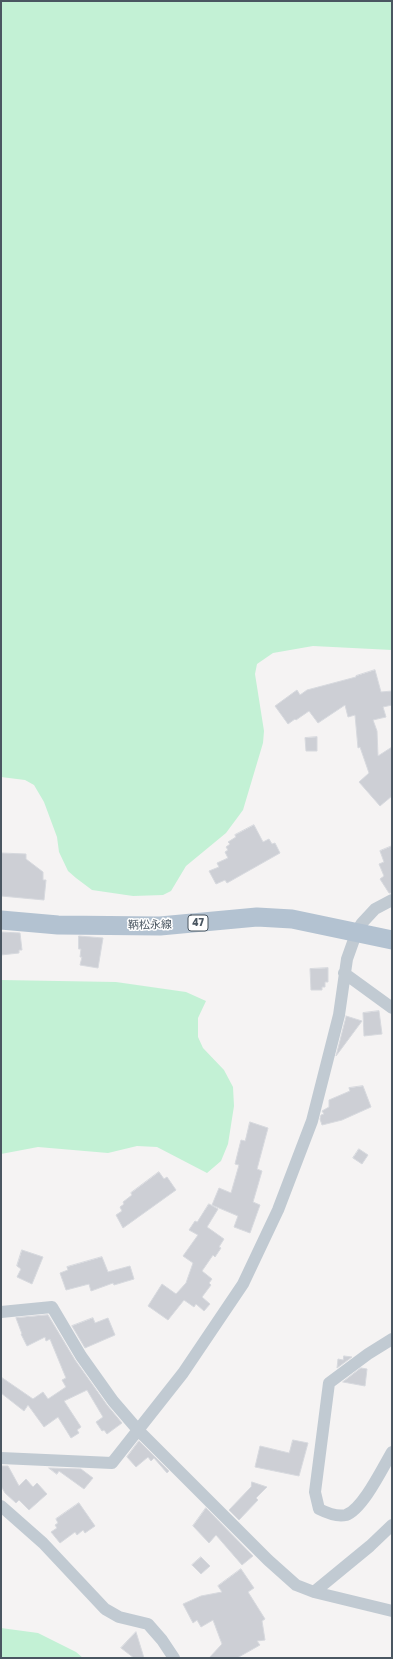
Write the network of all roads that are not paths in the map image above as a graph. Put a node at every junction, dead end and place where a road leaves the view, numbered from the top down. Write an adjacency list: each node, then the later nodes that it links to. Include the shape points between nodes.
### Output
1 (392, 900): 3 (street, via 375,909)
2 (1, 920): 3 (main road, 鞆松永線 / 47, via 58,925 160,926 257,918 292,919)
3 (357, 931): 4 (main road, 鞆松永線 / 47); 5 (street)
4 (392, 940)
5 (344, 973): 6 (street); 9 (street, via 338,1014 312,1121 278,1210 244,1284 183,1373)
6 (392, 1008)
7 (1, 1312): 9 (street, via 52,1308 81,1356)
8 (392, 1339): 10 (street, via 329,1384 315,1492 319,1509 328,1514 346,1515 355,1509 362,1502)
9 (138, 1430): 11 (street, via 112,1463); 14 (street, via 274,1565 296,1585)
10 (392, 1452)
11 (1, 1458)
12 (1, 1506): 16 (street, via 43,1543 105,1609 119,1617 148,1624)
13 (392, 1524): 14 (street, via 370,1546)
14 (314, 1592): 15 (street)
15 (392, 1611)
16 (174, 1658)

